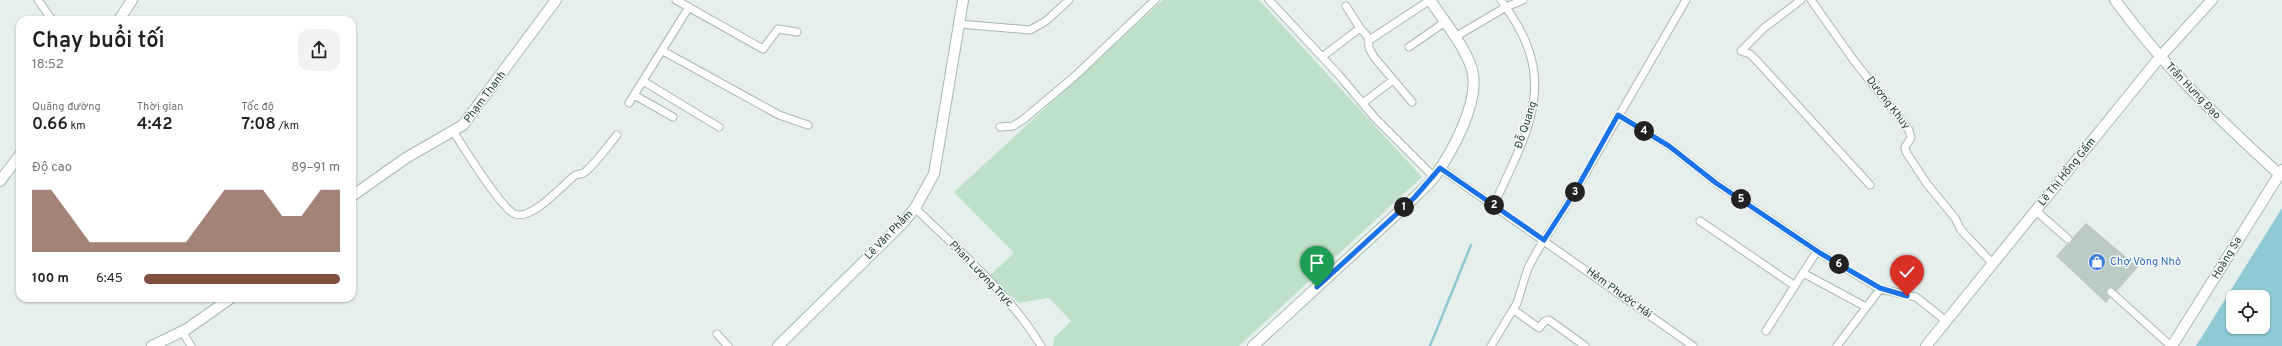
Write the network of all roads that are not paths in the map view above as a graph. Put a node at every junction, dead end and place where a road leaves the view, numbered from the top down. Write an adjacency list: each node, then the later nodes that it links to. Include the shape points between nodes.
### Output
1 (38, 0): 20 (street)
2 (132, 0): 21 (street)
3 (556, 0): 43 (street, Phạm Thanh, via 483,100 463,125)
4 (676, 0): 18 (street)
5 (963, 0): 23 (street, Lê Văn Phẩm)
6 (1069, 0): 23 (street, via 1046,21 1030,30)
7 (1155, 0): 42 (street, via 1075,76 1024,119 1013,126)
8 (1269, 0): 30 (street)
9 (1430, 0): 22 (street); 27 (street)
10 (1501, 0): 19 (street, Đỗ Quang)
11 (1523, 0): 19 (street)
12 (1686, 0): 38 (street)
13 (1801, 0): 50 (street, via 1764,28 1741,51 1750,54 1757,61)
14 (1811, 0): 59 (street, Dương Khuy, via 1855,62 1909,130 1911,138 1905,147 1906,152 1927,184 1955,218 1961,230)
15 (2115, 0): 31 (street, Trần Hưng Đạo)
16 (2212, 0): 31 (street, Lê Thị Hồng Gấm)
17 (1346, 6): 24 (street)
18 (689, 7): 25 (street, via 763,49 778,29); 29 (street)
19 (1506, 7): 26 (street); 52 (street, Đỗ Quang, via 1529,51 1535,95 1526,130)
20 (49, 16)
21 (122, 16)
22 (1445, 22): 26 (street); 28 (street)
23 (959, 24): 53 (street, Lê Văn Phẩm, via 934,174)
24 (1360, 28): 27 (street); 30 (street)
25 (797, 32)
26 (1455, 38): 46 (street, via 1473,74 1472,92 1464,121)
27 (1368, 41): 32 (street, via 1371,52)
28 (1409, 47)
29 (663, 51): 33 (street); 40 (street, via 779,115)
30 (1322, 57): 37 (street)
31 (2160, 57): 47 (street, Trần Hưng Đạo, via 2214,113); 54 (street, Lê Thị Hồng Gấm)
32 (1393, 80): 35 (street); 37 (street)
33 (643, 81): 34 (street); 41 (street)
34 (634, 95): 36 (street); 39 (street)
35 (1412, 102)
36 (629, 103)
37 (1364, 104): 48 (street)
38 (1618, 115): 57 (street, via 1573,195); 58 (street, via 1669,146 1716,183)
39 (674, 117)
40 (808, 125)
41 (719, 127)
42 (1000, 127)
43 (453, 131): 44 (street, via 493,191 511,211 518,214 528,213 543,204 575,175 584,173); 51 (street, Phạm Thanh, via 406,158)
44 (617, 135)
45 (16, 160): 49 (street)
46 (1440, 168): 48 (street); 52 (street, Hẻm Phước Hải)
47 (2281, 172): 82 (street, Hoàng Sa)
48 (1434, 177): 76 (street)
49 (1, 178)
50 (1870, 184)
51 (356, 193)
52 (1494, 205): 57 (street, Hẻm Phước Hải)
53 (915, 208): 74 (street, Lê Văn Phẩm, via 893,233); 75 (street, Phan Lương Trực, via 1002,294 1028,325)
54 (2036, 211): 56 (street); 59 (street, Lê Thị Hồng Gấm)
55 (1700, 221): 61 (street)
56 (2068, 239)
57 (1544, 240): 66 (street, via 1528,268); 79 (street, Hẻm Phước Hải)
58 (1817, 251): 60 (street); 62 (street)
59 (1993, 264): 67 (street, Lê Thị Hồng Gấm)
60 (1803, 273): 61 (street); 65 (street)
61 (1795, 286): 69 (street)
62 (1880, 288): 65 (street); 67 (street, via 1916,297)
63 (2111, 292): 82 (street)
64 (225, 302): 68 (street)
65 (1866, 307): 80 (street)
66 (1514, 310): 77 (street); 78 (street, via 1539,328 1549,320)
67 (1946, 321): 81 (street, Lê Thị Hồng Gấm)
68 (182, 331): 71 (street); 72 (street)
69 (1766, 331)
70 (717, 334): 73 (street)
71 (152, 346)
72 (191, 346)
73 (728, 346)
74 (778, 346)
75 (1041, 346)
76 (1253, 346)
77 (1491, 346)
78 (1585, 346)
79 (1693, 346)
80 (1837, 346)
81 (1926, 346)
82 (2172, 346)

